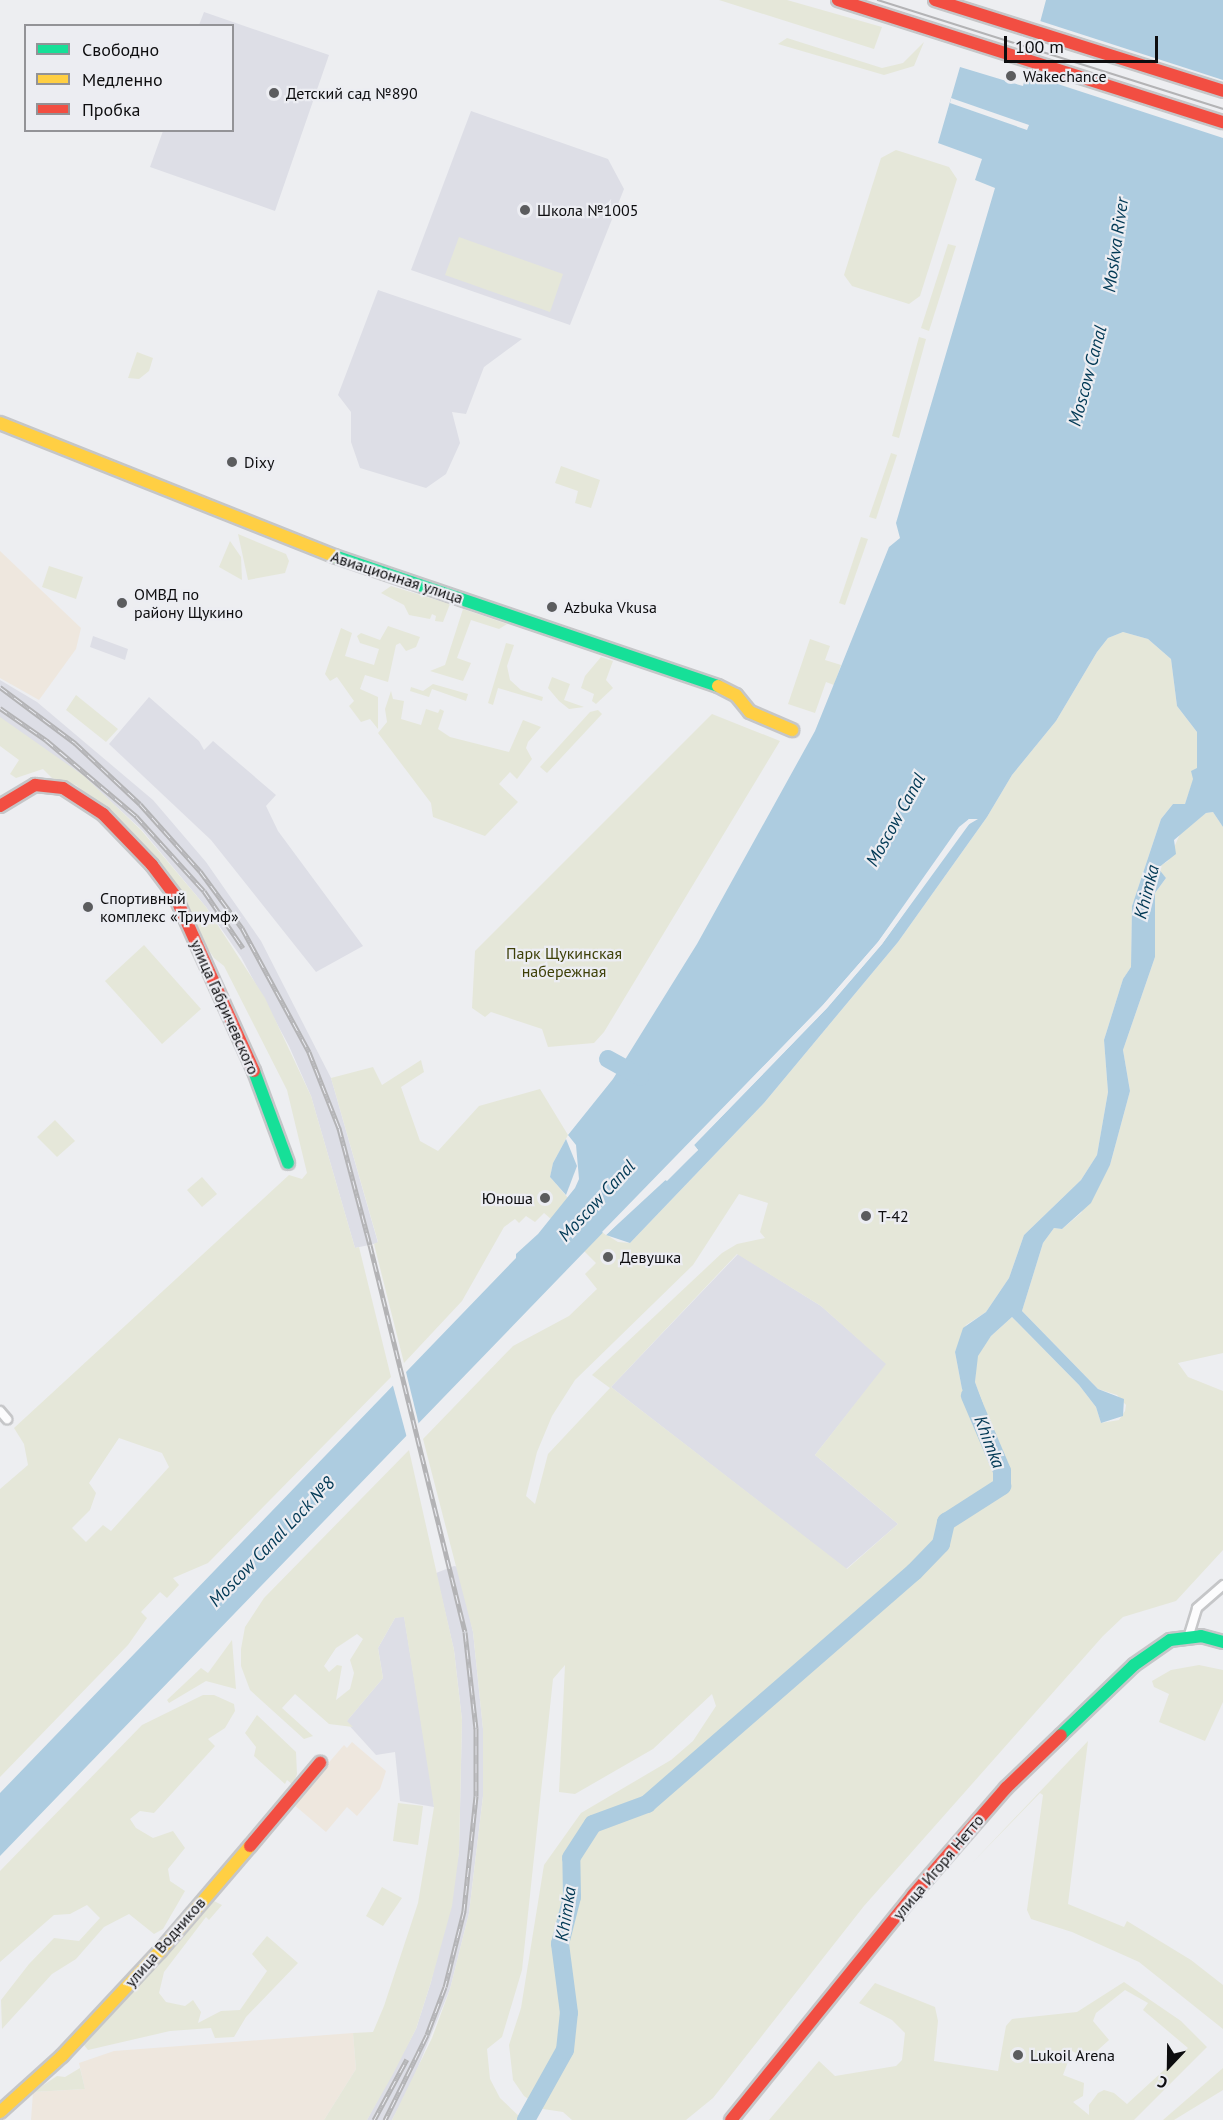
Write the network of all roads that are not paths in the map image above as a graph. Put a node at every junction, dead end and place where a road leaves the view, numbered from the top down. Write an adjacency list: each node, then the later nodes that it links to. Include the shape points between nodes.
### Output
1 (838, 0): 4 (street)
2 (935, 0): 3 (street)
3 (1223, 91)
4 (1223, 122)
5 (0, 423): 6 (street, Авиационная улица, via 79,452 286,540 723,687 750,712)
6 (792, 730)
7 (0, 806): 8 (street, улица Габричевского, via 36,785 63,788 103,814 152,865 175,896 255,1074)
8 (288, 1163)
9 (0, 1411): 10 (street)
10 (7, 1419)
11 (1223, 1585): 12 (street, via 1197,1608)
12 (1188, 1638): 13 (street, via 1201,1636); 16 (street, улица Игоря Нетто, via 1170,1640 1134,1665 1006,1788 913,1894)
13 (1223, 1642)
14 (320, 1763): 15 (street, улица Водников, via 152,1959 62,2056)
15 (0, 2112)
16 (730, 2120)

